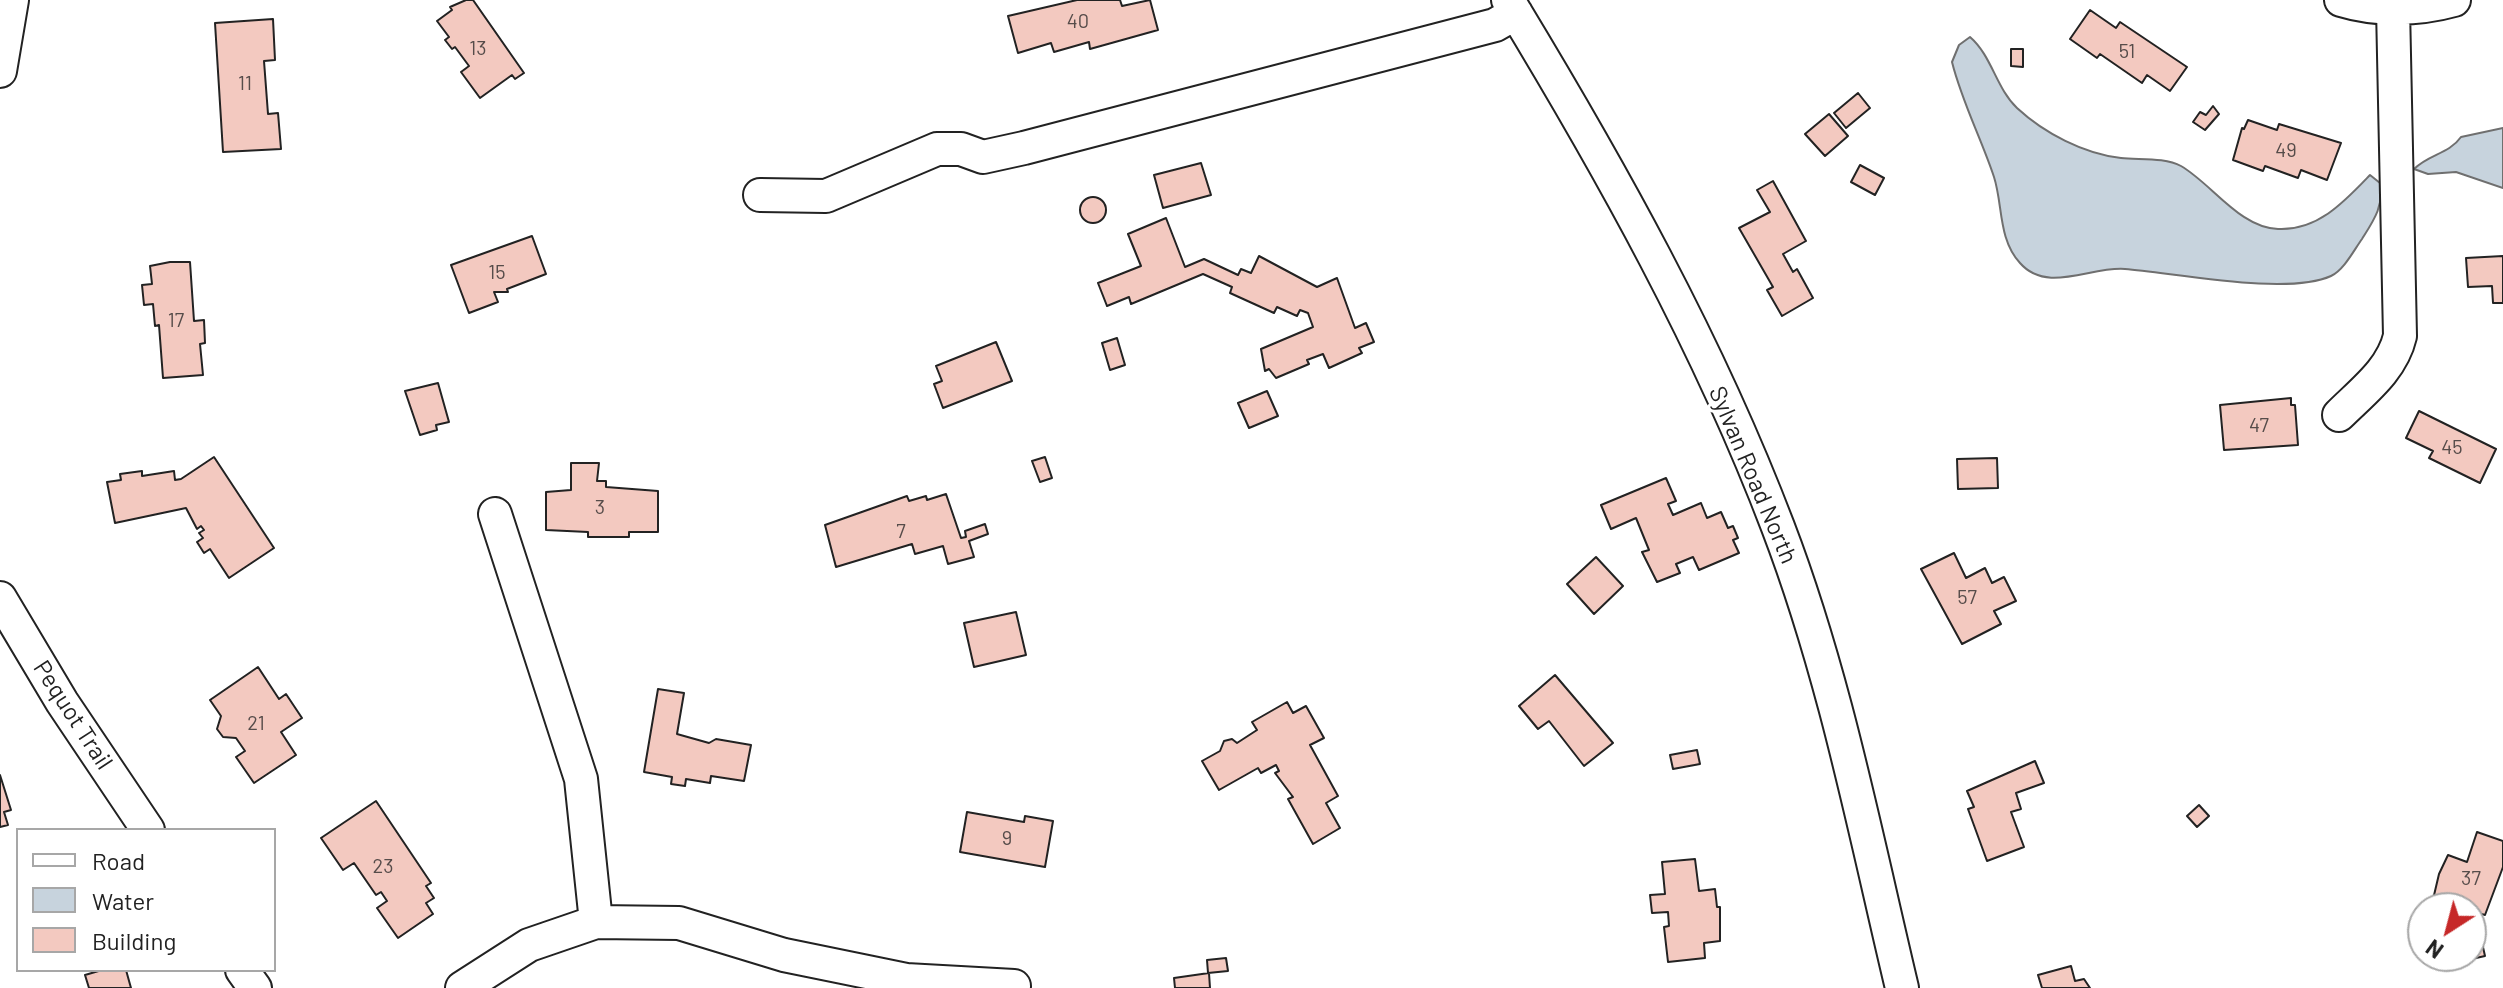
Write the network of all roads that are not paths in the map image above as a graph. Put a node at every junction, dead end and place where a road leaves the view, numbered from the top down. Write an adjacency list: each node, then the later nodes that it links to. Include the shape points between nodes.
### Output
1 (12, 0): 6 (street)
2 (2341, 0): 5 (street)
3 (2454, 0): 5 (street)
4 (1512, 6): 7 (street, via 1495,25 1024,148 983,157 961,149 937,149 826,196); 15 (street, Sylvan Road North, via 1606,167 1756,473 1835,706)
5 (2393, 8): 8 (street, via 2400,336 2386,368)
6 (0, 71)
7 (760, 195)
8 (2339, 415)
9 (495, 514): 12 (street, via 581,779)
10 (0, 598): 11 (street, Pequot Trail)
11 (147, 828)
12 (596, 922): 13 (street, via 679,923 784,955 906,980); 14 (street, via 529,945)
13 (1014, 986)
14 (462, 988)
15 (1902, 988)

